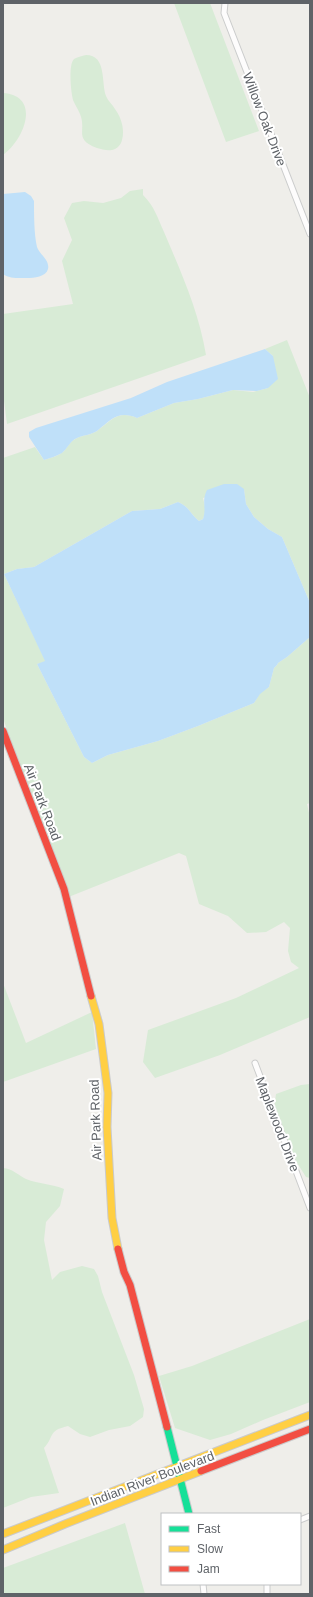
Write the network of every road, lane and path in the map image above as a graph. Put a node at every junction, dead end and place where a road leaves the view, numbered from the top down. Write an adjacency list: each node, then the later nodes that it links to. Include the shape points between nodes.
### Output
1 (225, 3): 2 (street, Willow Oak Drive, via 224,13)
2 (310, 234)
3 (3, 731): 8 (street, Air Park Road, via 64,889 99,1024 108,1093 107,1126 112,1218 116,1242 130,1285)
4 (255, 1064): 5 (street, Maplewood Drive)
5 (310, 1208)
6 (310, 1415): 8 (street, Indian River Boulevard)
7 (310, 1429): 9 (street, Indian River Boulevard)
8 (177, 1467): 9 (street, Air Park Road); 11 (street, Indian River Boulevard)
9 (180, 1479): 10 (street, Air Park Road); 12 (street, Indian River Boulevard)
10 (189, 1513)
11 (3, 1534)
12 (3, 1550)

